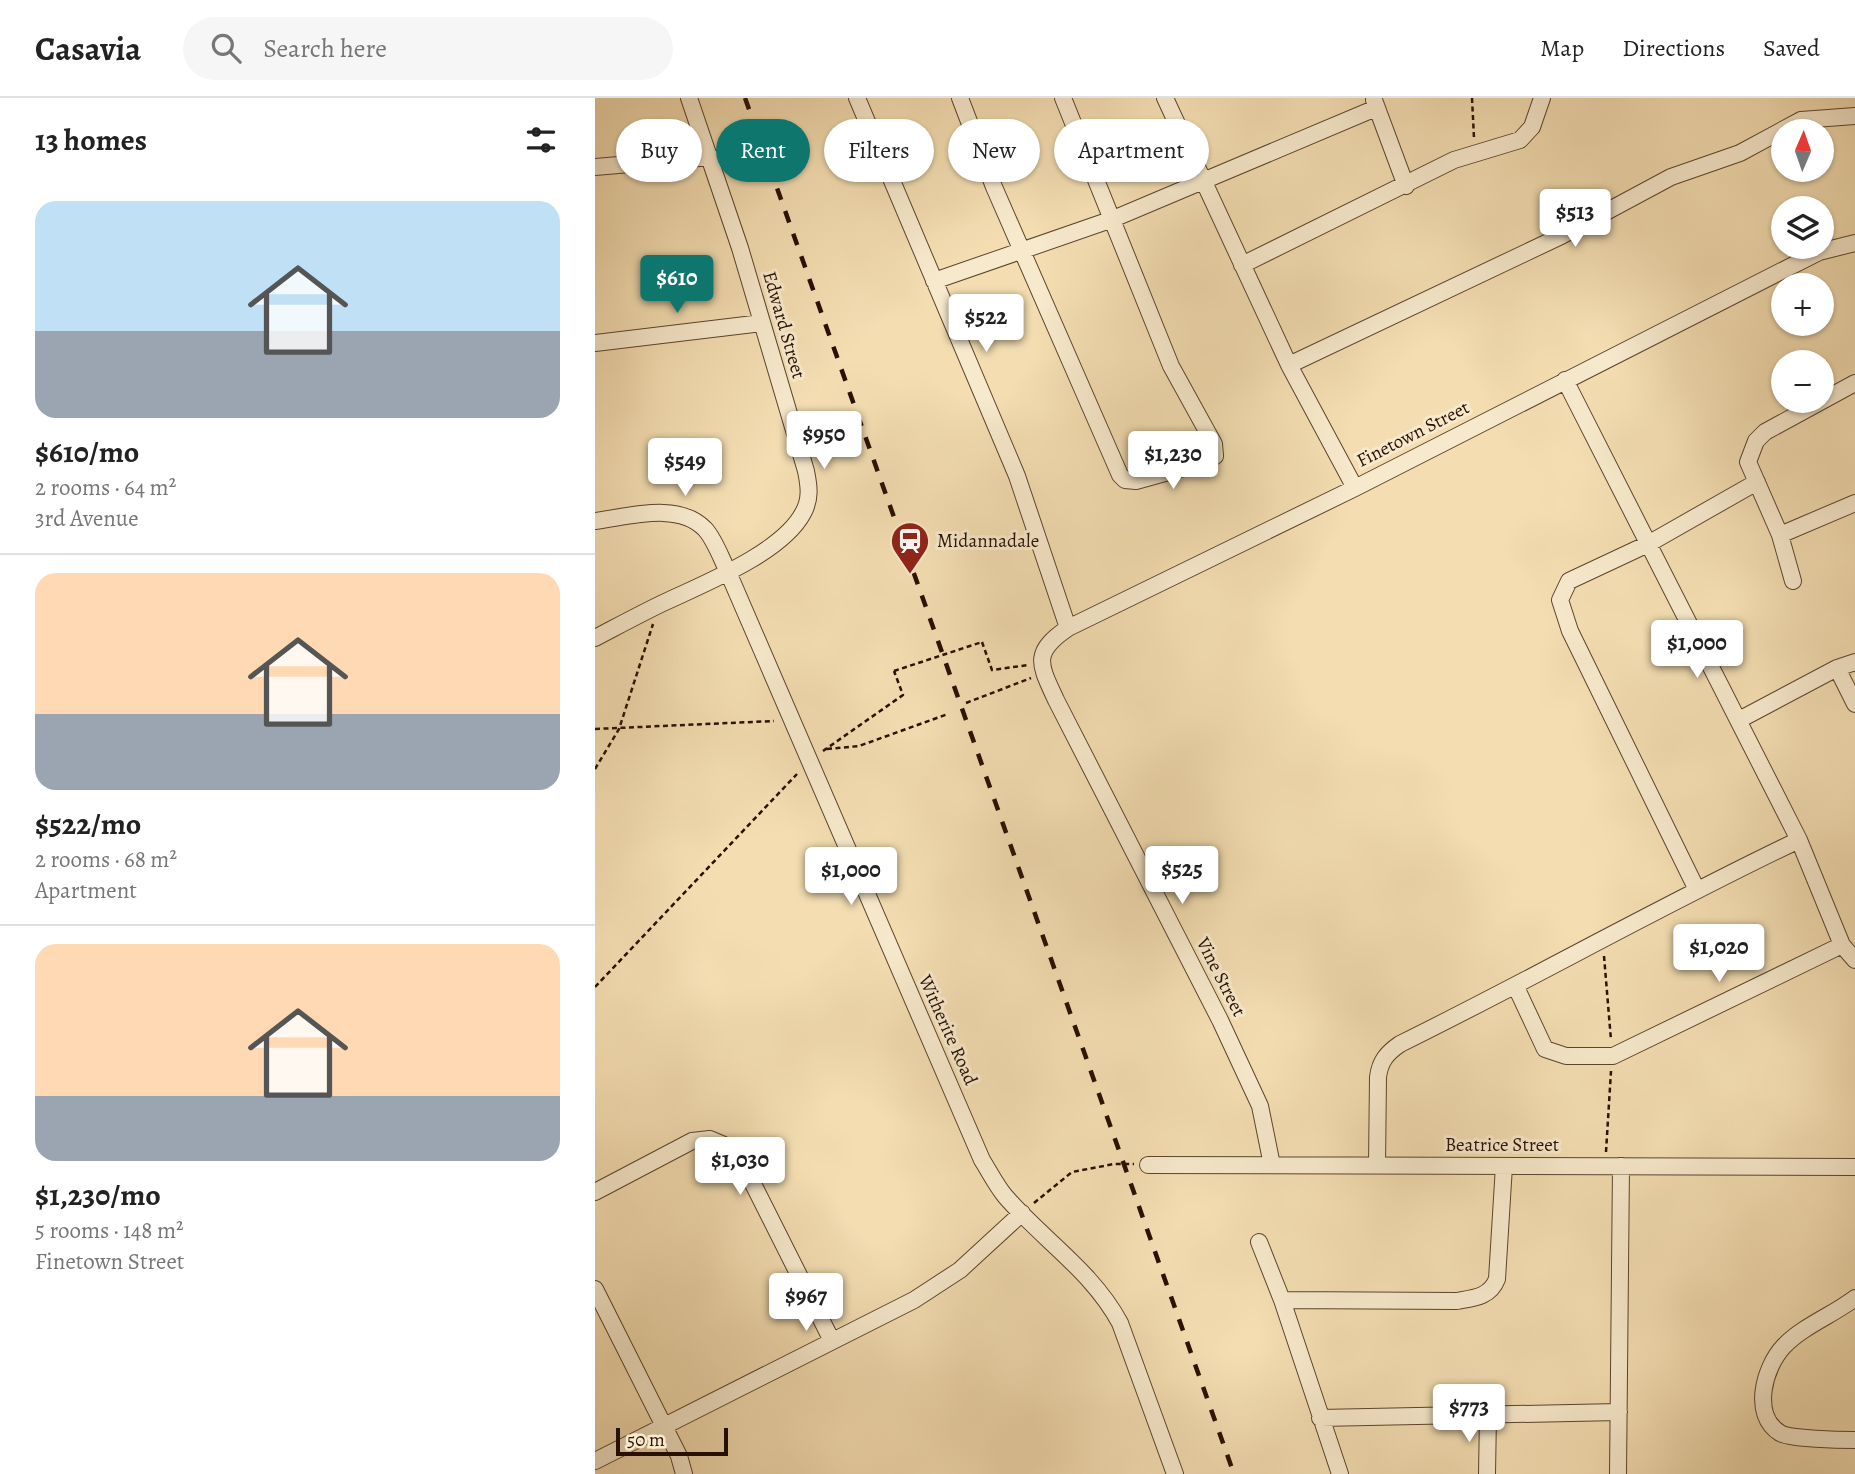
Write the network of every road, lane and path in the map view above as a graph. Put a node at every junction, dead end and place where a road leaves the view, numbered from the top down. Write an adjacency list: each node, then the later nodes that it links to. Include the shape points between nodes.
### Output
1 (689, 98): 12 (street, Edward Street)
2 (857, 98): 22 (street)
3 (960, 98): 20 (street)
4 (1063, 98): 18 (street)
5 (1166, 98): 10 (street)
6 (1472, 98): 11 (path)
7 (1542, 98): 11 (street, via 1525,136)
8 (1375, 103): 14 (street); 17 (street)
9 (1855, 116): 25 (street, via 1801,120 1740,153 1671,177 1561,236)
10 (1176, 119)
11 (1476, 151): 17 (street)
12 (711, 157): 13 (street); 23 (street, Edward Street)
13 (595, 167)
14 (1209, 178)
15 (1200, 182): 18 (street)
16 (1206, 182): 21 (street)
17 (1406, 186): 21 (street)
18 (1113, 219): 20 (street); 20 (street, via 1171,366 1214,444 1215,456 1208,461 1125,480)
19 (1855, 243): 26 (street, Finetown Street, via 1819,252)
20 (1022, 250): 22 (street)
21 (1242, 265): 25 (street)
22 (934, 281): 37 (street, via 1017,476)
23 (762, 324): 24 (street); 34 (street, Edward Street, via 809,494 804,512 790,531)
24 (595, 343)
25 (1289, 365): 29 (street)
26 (1565, 380): 29 (street, Finetown Street); 33 (street)
27 (1855, 383): 28 (street, via 1756,441 1748,462)
28 (1757, 482): 32 (street); 33 (street)
29 (1355, 488): 37 (street, Finetown Street)
30 (1855, 503): 32 (street)
31 (595, 521): 34 (street, Witherite Road, via 668,513 686,517 709,534)
32 (1780, 535): 35 (street)
33 (1648, 544): 46 (street); 53 (street, via 1569,580 1560,600 1570,631)
34 (728, 572): 36 (street, Edward Street); 45 (street, Witherite Road)
35 (1793, 581)
36 (660, 604): 38 (street, Edward Street); 48 (path)
37 (1068, 628): 40 (street, Finetown Street, via 1042,653)
38 (595, 638)
39 (1855, 662): 41 (street)
40 (1042, 668): 42 (path); 49 (path, bridge, via 992,670 982,642 894,671 903,695); 59 (street, Vine Street, via 1260,1106)
41 (1837, 668): 43 (street); 46 (street)
42 (966, 703)
43 (1855, 704)
44 (948, 714): 49 (path, via 859,746)
45 (792, 720): 48 (path); 50 (street, Witherite Road)
46 (1739, 720): 52 (street)
47 (595, 729): 48 (path)
48 (618, 729): 51 (path)
49 (826, 749): 50 (path)
50 (809, 761): 57 (path); 65 (street, Witherite Road, via 982,1160)
51 (595, 769)
52 (1799, 840): 53 (street); 54 (street)
53 (1696, 888): 56 (street)
54 (1842, 945): 55 (street); 56 (street, via 1613,1056 1566,1056 1545,1049)
55 (1855, 960)
56 (1515, 987): 60 (street, via 1387,1053 1378,1077)
57 (595, 988)
58 (1148, 1165): 59 (street, Beatrice Street); 65 (path, via 1123,1163 1072,1172)
59 (1272, 1165): 60 (street, Beatrice Street)
60 (1377, 1165): 61 (street, Beatrice Street)
61 (1504, 1166): 62 (street, Beatrice Street); 69 (street, via 1497,1279 1485,1295 1457,1301)
62 (1621, 1166): 63 (street, Beatrice Street); 71 (street)
63 (1855, 1167)
64 (595, 1192): 70 (street, via 692,1141 710,1139 736,1150)
65 (1022, 1213): 70 (street, via 952,1276); 78 (street, Witherite Road, via 1079,1267 1112,1308)
66 (1259, 1242): 69 (street)
67 (595, 1289): 74 (street)
68 (1855, 1298): 75 (street, via 1783,1347 1763,1398 1771,1425 1782,1435)
69 (1282, 1300): 73 (street)
70 (832, 1340): 74 (street)
71 (1619, 1412): 72 (street); 81 (street)
72 (1488, 1415): 73 (street); 80 (street)
73 (1320, 1418): 79 (street)
74 (664, 1426): 76 (street); 77 (street)
75 (1855, 1440)
76 (595, 1461)
77 (684, 1474)
78 (1175, 1474)
79 (1340, 1474)
80 (1487, 1474)
81 (1618, 1474)

